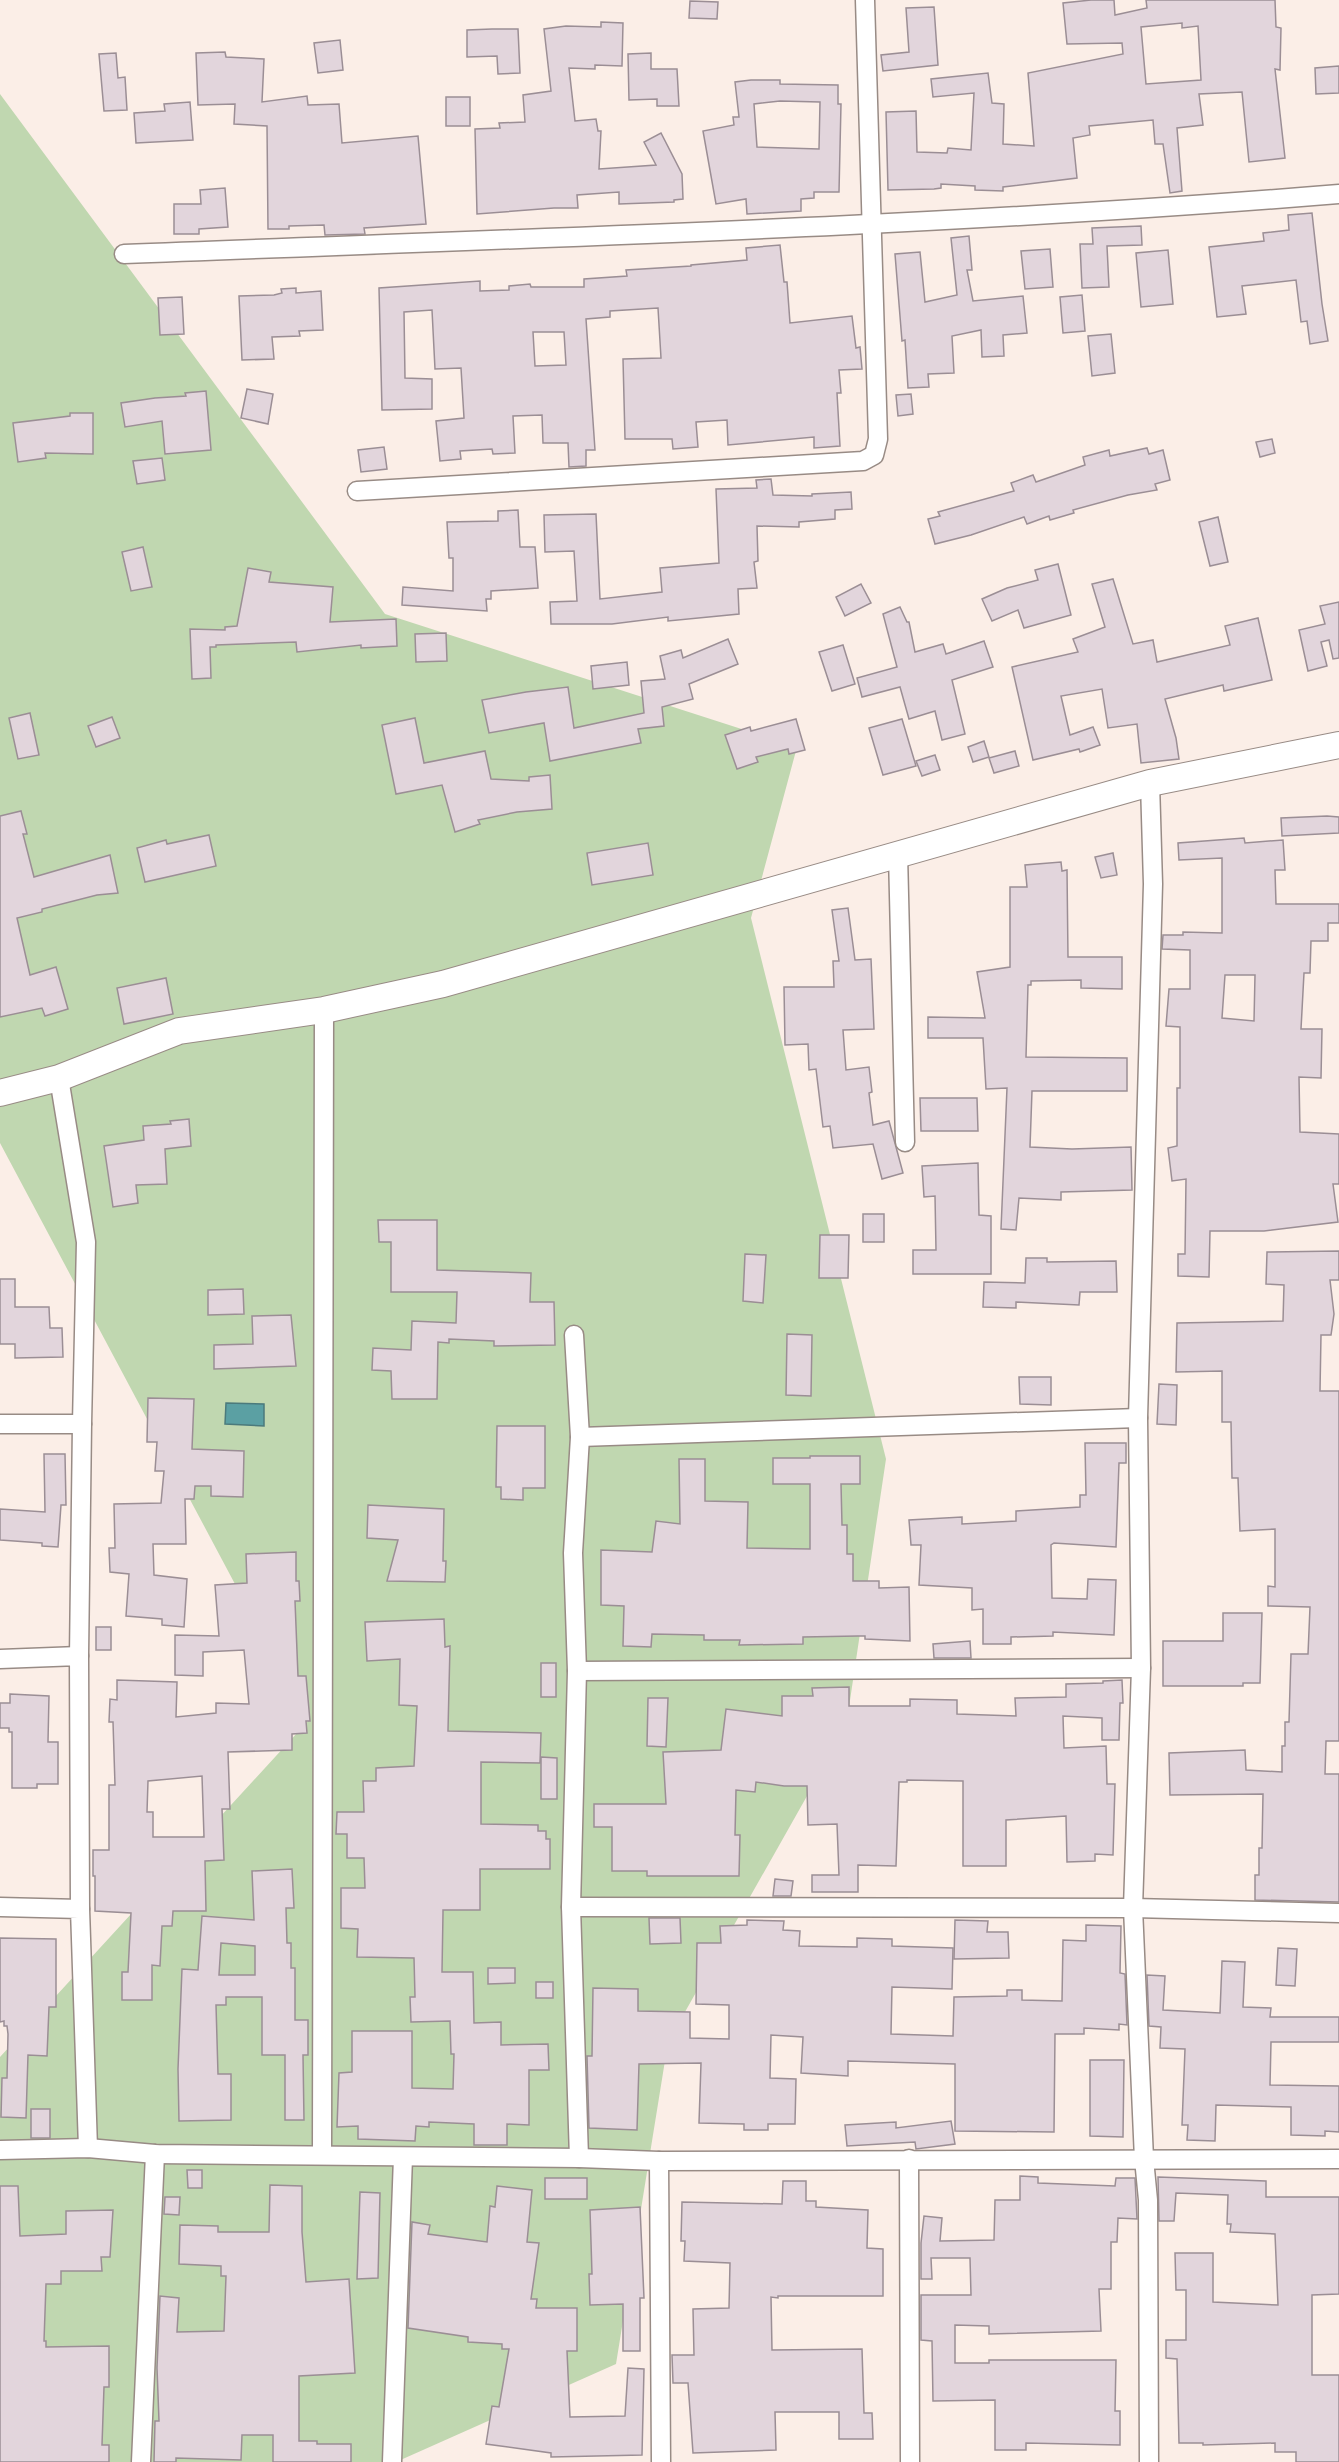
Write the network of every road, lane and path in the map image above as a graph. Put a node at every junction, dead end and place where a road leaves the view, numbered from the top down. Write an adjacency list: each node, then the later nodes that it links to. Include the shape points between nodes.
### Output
1 (865, 0): 3 (street)
2 (1339, 194): 3 (street)
3 (871, 225): 4 (street); 5 (street, via 878,439 874,455 863,461)
4 (124, 254)
5 (357, 492)
6 (1339, 745): 7 (street)
7 (1150, 783): 8 (street); 14 (street, via 1153,884)
8 (898, 855): 9 (street, via 443,984); 12 (street)
9 (324, 1010): 10 (street, via 179,1031); 30 (street)
10 (59, 1078): 11 (street); 16 (street, via 86,1242)
11 (0, 1093)
12 (905, 1142)
13 (574, 1335): 17 (street)
14 (1138, 1418): 17 (street); 20 (street)
15 (0, 1424): 16 (street)
16 (82, 1424): 18 (street)
17 (580, 1437): 21 (street, via 573,1553)
18 (79, 1656): 19 (street); 25 (street)
19 (0, 1659)
20 (1141, 1668): 21 (street); 24 (street)
21 (577, 1671): 23 (street)
22 (0, 1907): 25 (street)
23 (571, 1907): 24 (street); 32 (street)
24 (1133, 1908): 26 (street); 33 (street)
25 (80, 1909): 27 (street)
26 (1339, 1913)
27 (88, 2148): 28 (street); 29 (street)
28 (0, 2150)
29 (155, 2154): 30 (street); 37 (street)
30 (322, 2155): 31 (street)
31 (403, 2157): 32 (street); 38 (street)
32 (579, 2158): 36 (street)
33 (1144, 2158): 34 (street); 35 (street); 41 (street, via 1148,2200)
34 (909, 2159): 36 (street); 40 (street)
35 (1339, 2159)
36 (659, 2161): 39 (street)
37 (141, 2462)
38 (392, 2462)
39 (661, 2462)
40 (910, 2462)
41 (1149, 2462)

